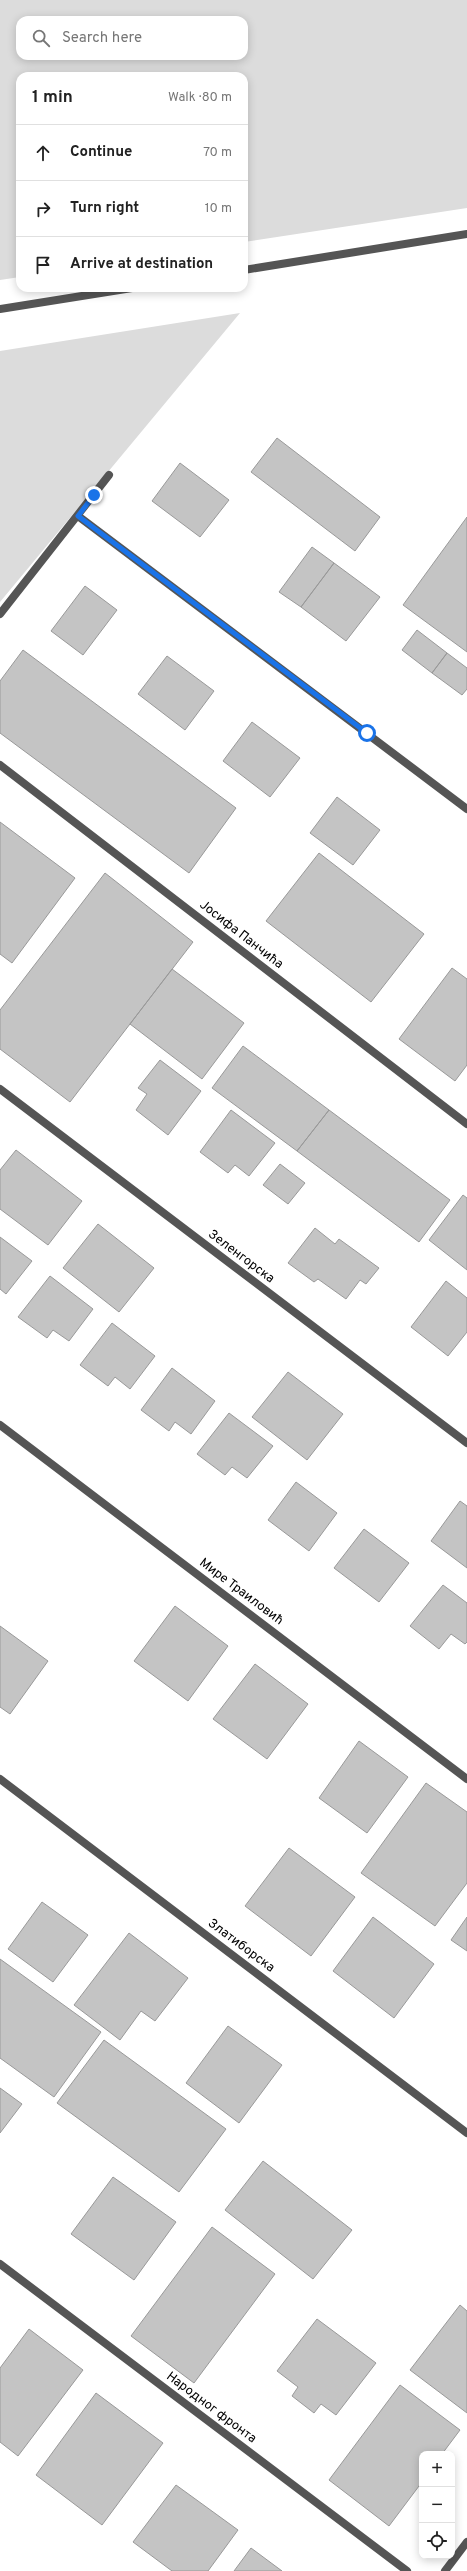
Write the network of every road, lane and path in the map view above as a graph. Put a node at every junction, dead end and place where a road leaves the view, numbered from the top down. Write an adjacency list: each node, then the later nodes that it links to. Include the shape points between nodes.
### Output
1 (467, 234): 2 (street)
2 (248, 269)
3 (107, 292): 4 (street)
4 (0, 309)
5 (109, 475): 6 (street)
6 (78, 516): 7 (street); 9 (street)
7 (0, 614)
8 (0, 765): 11 (street, Јосифа Панчића)
9 (467, 809)
10 (0, 1089): 13 (street, Зеленгорска)
11 (467, 1124)
12 (0, 1425): 15 (street, Мире Траиловић)
13 (467, 1443)
14 (0, 1779): 16 (street, Златиборска)
15 (467, 1779)
16 (467, 2133)
17 (0, 2264): 19 (street, Народног фронта)
18 (467, 2542): 20 (street)
19 (407, 2571)
20 (445, 2571)

